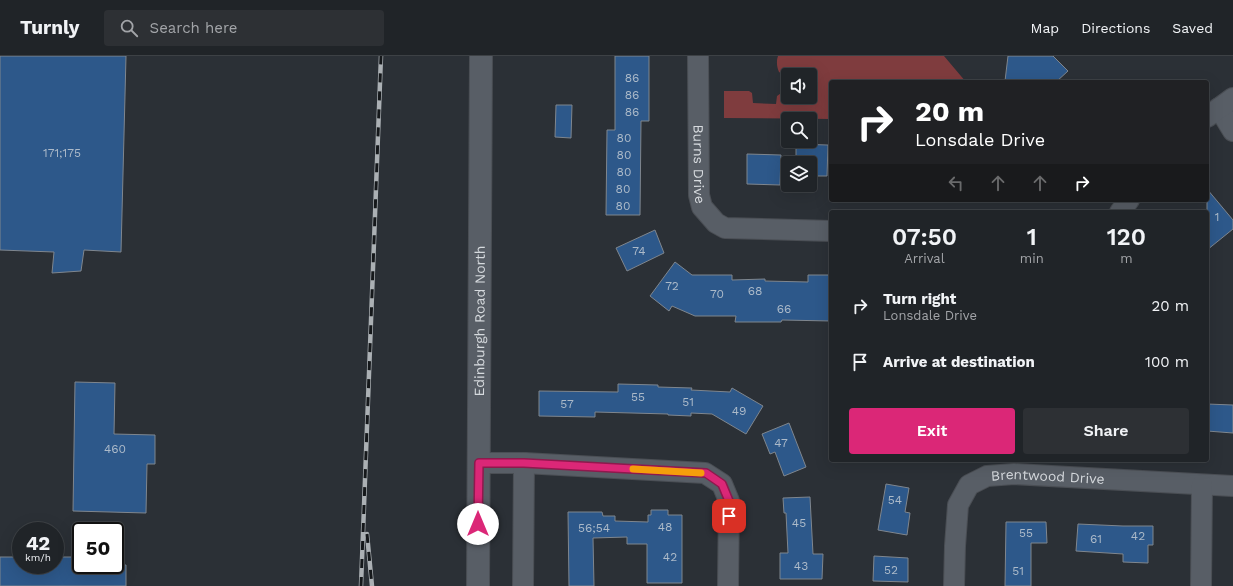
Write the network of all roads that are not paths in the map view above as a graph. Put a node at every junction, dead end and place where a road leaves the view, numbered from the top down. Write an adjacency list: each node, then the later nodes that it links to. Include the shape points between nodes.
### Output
1 (481, 56): 6 (main road, Edinburgh Road North)
2 (698, 56): 5 (street, Burns Drive, via 698,195 702,207 716,223 725,228)
3 (1220, 108): 4 (street)
4 (1233, 131)
5 (829, 231)
6 (479, 463): 7 (street); 10 (main road, Edinburgh Road North)
7 (524, 463): 11 (street); 12 (street, via 706,473 722,484 729,501)
8 (1202, 485): 9 (street, Brentwood Drive); 13 (street, Brentwood Drive, via 1014,474 987,476 969,485 958,505); 14 (street)
9 (1233, 486)
10 (478, 586)
11 (523, 586)
12 (728, 586)
13 (954, 586)
14 (1201, 586)

